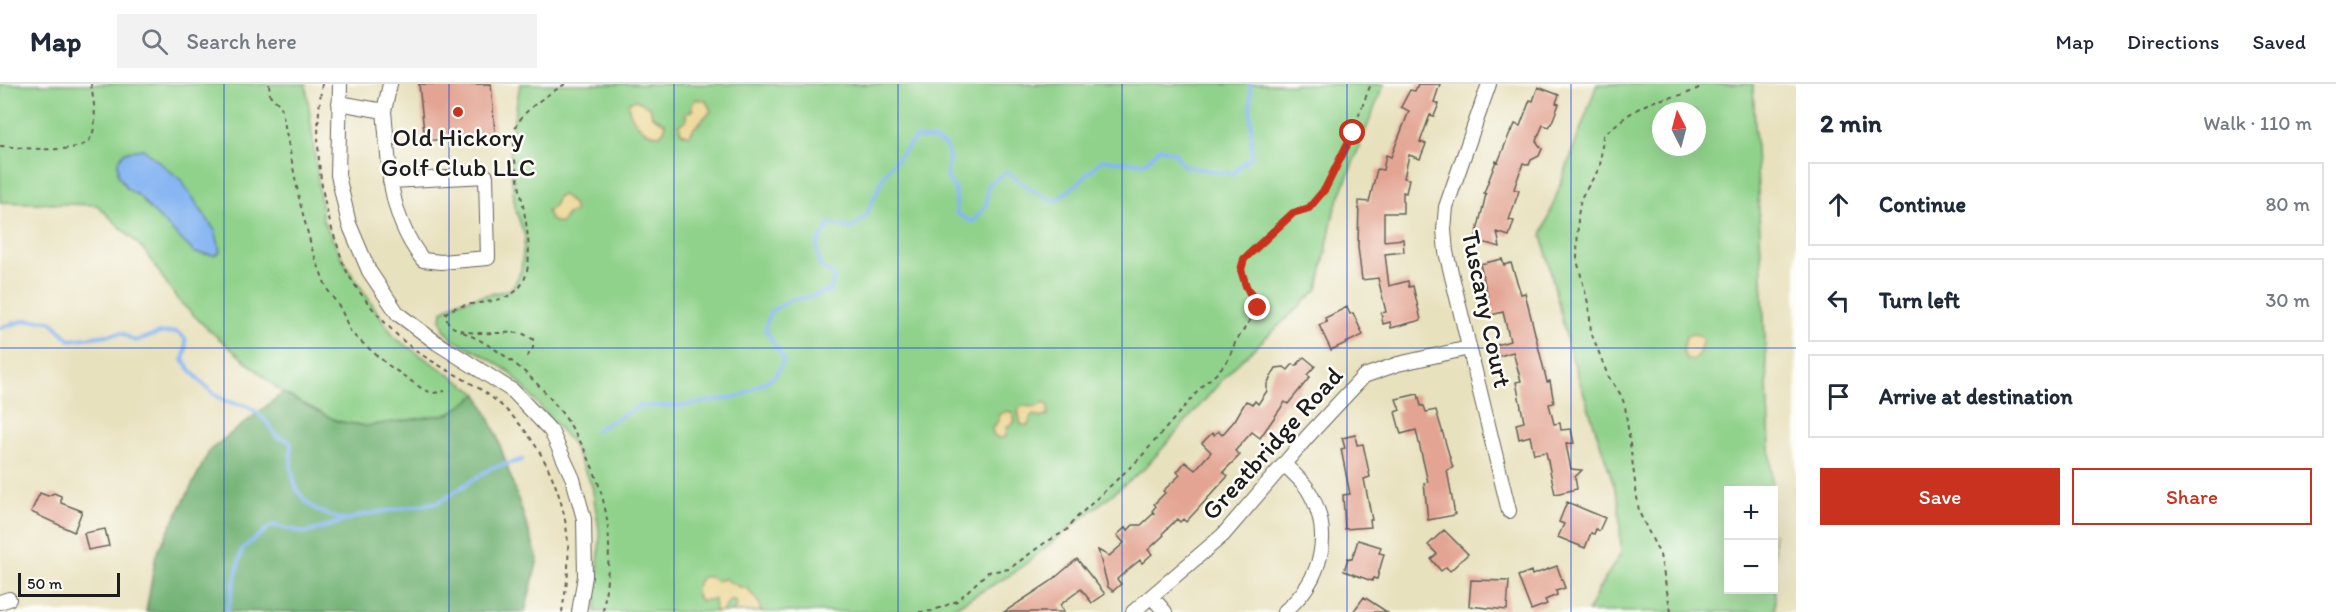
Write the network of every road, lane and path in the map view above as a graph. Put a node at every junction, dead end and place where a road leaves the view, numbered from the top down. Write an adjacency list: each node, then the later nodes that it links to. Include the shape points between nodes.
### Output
1 (91, 84): 11 (path, via 94,125 84,145 63,149)
2 (269, 84): 15 (path, via 270,95 281,106 312,249 327,289 351,333 424,390)
3 (340, 84): 9 (street)
4 (390, 84): 10 (street)
5 (565, 84): 14 (path, via 525,113 514,130 514,158 529,242 524,281 504,298 453,308 446,314 450,327 460,331 523,334 532,339 533,348)
6 (1371, 84): 20 (path, via 1353,133 1325,189 1309,208 1293,213 1244,259 1241,270 1258,308 1216,374 1068,530 1009,569 988,572 957,601)
7 (1489, 84): 13 (street, Tuscany Court, via 1446,207 1444,230)
8 (1704, 84): 24 (path, via 1694,92 1652,102 1603,136 1600,167 1581,198 1578,216 1577,260 1591,332 1625,406 1640,512 1660,555)
9 (339, 104): 10 (street); 19 (street, via 338,175 349,224 369,271 398,314 513,391 551,431 573,479 584,519 585,576)
10 (384, 111): 12 (street)
11 (0, 146)
12 (390, 181): 12 (street, via 394,207 423,260 488,258 486,177)
13 (1469, 348): 16 (street, Greatbridge Road, via 1364,376); 17 (street, Tuscany Court)
14 (527, 357)
15 (445, 391)
16 (1285, 465): 18 (street, Greatbridge Road, via 1223,535); 23 (street, via 1307,488 1319,517 1322,546 1314,578)
17 (1509, 511)
18 (1152, 597): 21 (street, Greatbridge Road); 22 (street)
19 (579, 612)
20 (918, 612)
21 (1133, 612)
22 (1165, 612)
23 (1284, 612)
24 (1671, 612)

